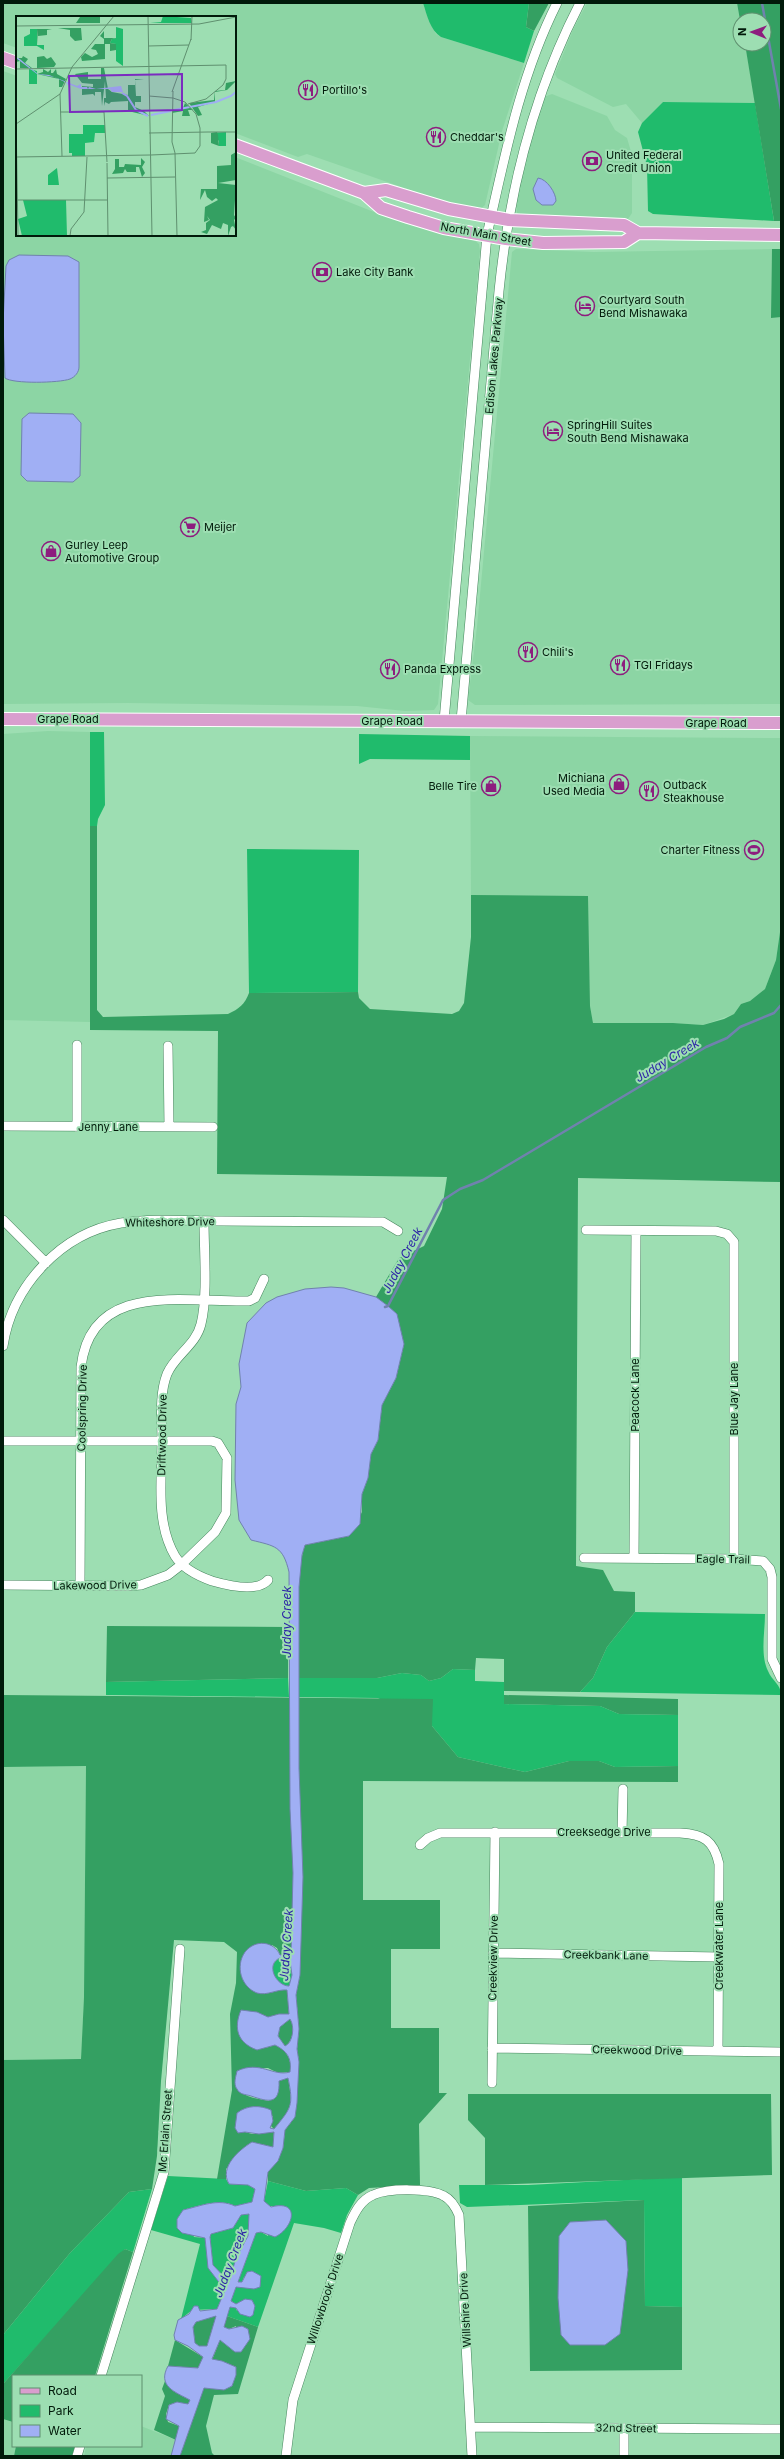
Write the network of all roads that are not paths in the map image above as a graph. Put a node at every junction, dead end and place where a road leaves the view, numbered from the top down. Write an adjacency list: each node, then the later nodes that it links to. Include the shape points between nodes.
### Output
1 (557, 3): 7 (street, Edison Lakes Parkway, via 518,100)
2 (580, 3): 8 (street, Edison Lakes Parkway, via 560,46 537,107)
3 (3, 58): 4 (main road)
4 (16, 64)
5 (236, 145): 6 (main road, North Main Street)
6 (364, 193): 7 (main road, North Main Street, via 386,190 449,209); 10 (main road, North Main Street, via 381,208 444,228)
7 (491, 217): 8 (main road, North Main Street); 10 (street, Edison Lakes Parkway)
8 (509, 220): 9 (main road, North Main Street, via 624,225); 12 (street, Edison Lakes Parkway)
9 (638, 233): 11 (main road, North Main Street); 12 (main road, North Main Street, via 624,242 542,243)
10 (487, 235): 12 (main road, North Main Street); 14 (street, Edison Lakes Parkway)
11 (778, 235)
12 (506, 239): 15 (street, Edison Lakes Parkway)
13 (3, 719): 14 (main road, Grape Road)
14 (444, 721): 15 (main road, Grape Road)
15 (461, 721): 16 (main road, Grape Road)
16 (781, 723)
17 (77, 1045): 20 (street)
18 (168, 1046): 21 (street)
19 (3, 1126): 20 (street, Jenny Lane)
20 (77, 1127): 21 (street, Jenny Lane)
21 (169, 1127): 22 (street, Jenny Lane)
22 (213, 1127)
23 (3, 1220): 28 (street)
24 (204, 1221): 26 (street, Whiteshore Drive, via 383,1222); 28 (street, Whiteshore Drive, via 134,1222 105,1227 76,1240); 30 (street, Driftwood Drive)
25 (586, 1230): 27 (street)
26 (398, 1231)
27 (636, 1232): 36 (street, Peacock Lane); 37 (street, Blue Jay Lane, via 716,1231 728,1234 733,1240)
28 (46, 1263): 31 (street, Whiteshore Drive, via 28,1283 18,1301)
29 (264, 1279): 30 (street, Coolspring Drive, via 260,1291 252,1300)
30 (204, 1301): 33 (street, Coolspring Drive, via 131,1303 116,1309 96,1326 85,1346 83,1356); 34 (street, Driftwood Drive, via 197,1335 171,1366 164,1384)
31 (3, 1346)
32 (3, 1441): 33 (street, Lakewood Drive)
33 (81, 1441): 34 (street, Lakewood Drive); 41 (street, Coolspring Drive)
34 (162, 1441): 38 (street, Driftwood Drive, via 162,1512 167,1539); 38 (street, Lakewood Drive, via 212,1441 218,1443 227,1458 228,1501 222,1522)
35 (584, 1558): 36 (street, Eagle Trail)
36 (634, 1558): 37 (street, Eagle Trail)
37 (734, 1559): 42 (street, Eagle Trail, via 759,1560 770,1569 772,1659)
38 (181, 1565): 39 (street, via 200,1576 227,1584 259,1586); 41 (street, Lakewood Drive, via 162,1577 141,1585)
39 (268, 1580)
40 (3, 1585): 41 (street, Lakewood Drive)
41 (80, 1586)
42 (781, 1678)
43 (623, 1789): 45 (street)
44 (495, 1832): 45 (street, Creeksedge Drive); 47 (street, Creeksedge Drive, via 440,1833); 49 (street, Creekview Drive)
45 (622, 1832): 46 (street, Creeksedge Drive, via 688,1833)
46 (713, 1841): 50 (street, Creekwater Lane, via 719,1864)
47 (420, 1845)
48 (180, 1949): 56 (street, Mc Erlain Street, via 164,2172)
49 (494, 1953): 50 (street, Creekbank Lane); 51 (street, Creekview Drive)
50 (719, 1957): 52 (street, Creekwater Lane)
51 (492, 2048): 52 (street, Creekwood Drive); 54 (street, Creekview Drive)
52 (718, 2051): 53 (street, Creekwood Drive)
53 (781, 2052)
54 (492, 2083)
55 (418, 2191): 57 (street, Willshire Drive, via 437,2193 451,2201 461,2223); 60 (street, Willowbrook Drive, via 388,2191 372,2195 360,2204 355,2213 295,2395 288,2427)
56 (101, 2375)
57 (471, 2427): 58 (street, 32nd Street); 61 (street, Willshire Drive)
58 (624, 2428): 59 (street, 32nd Street); 62 (street)
59 (781, 2429)
60 (286, 2456)
61 (472, 2456)
62 (624, 2456)

